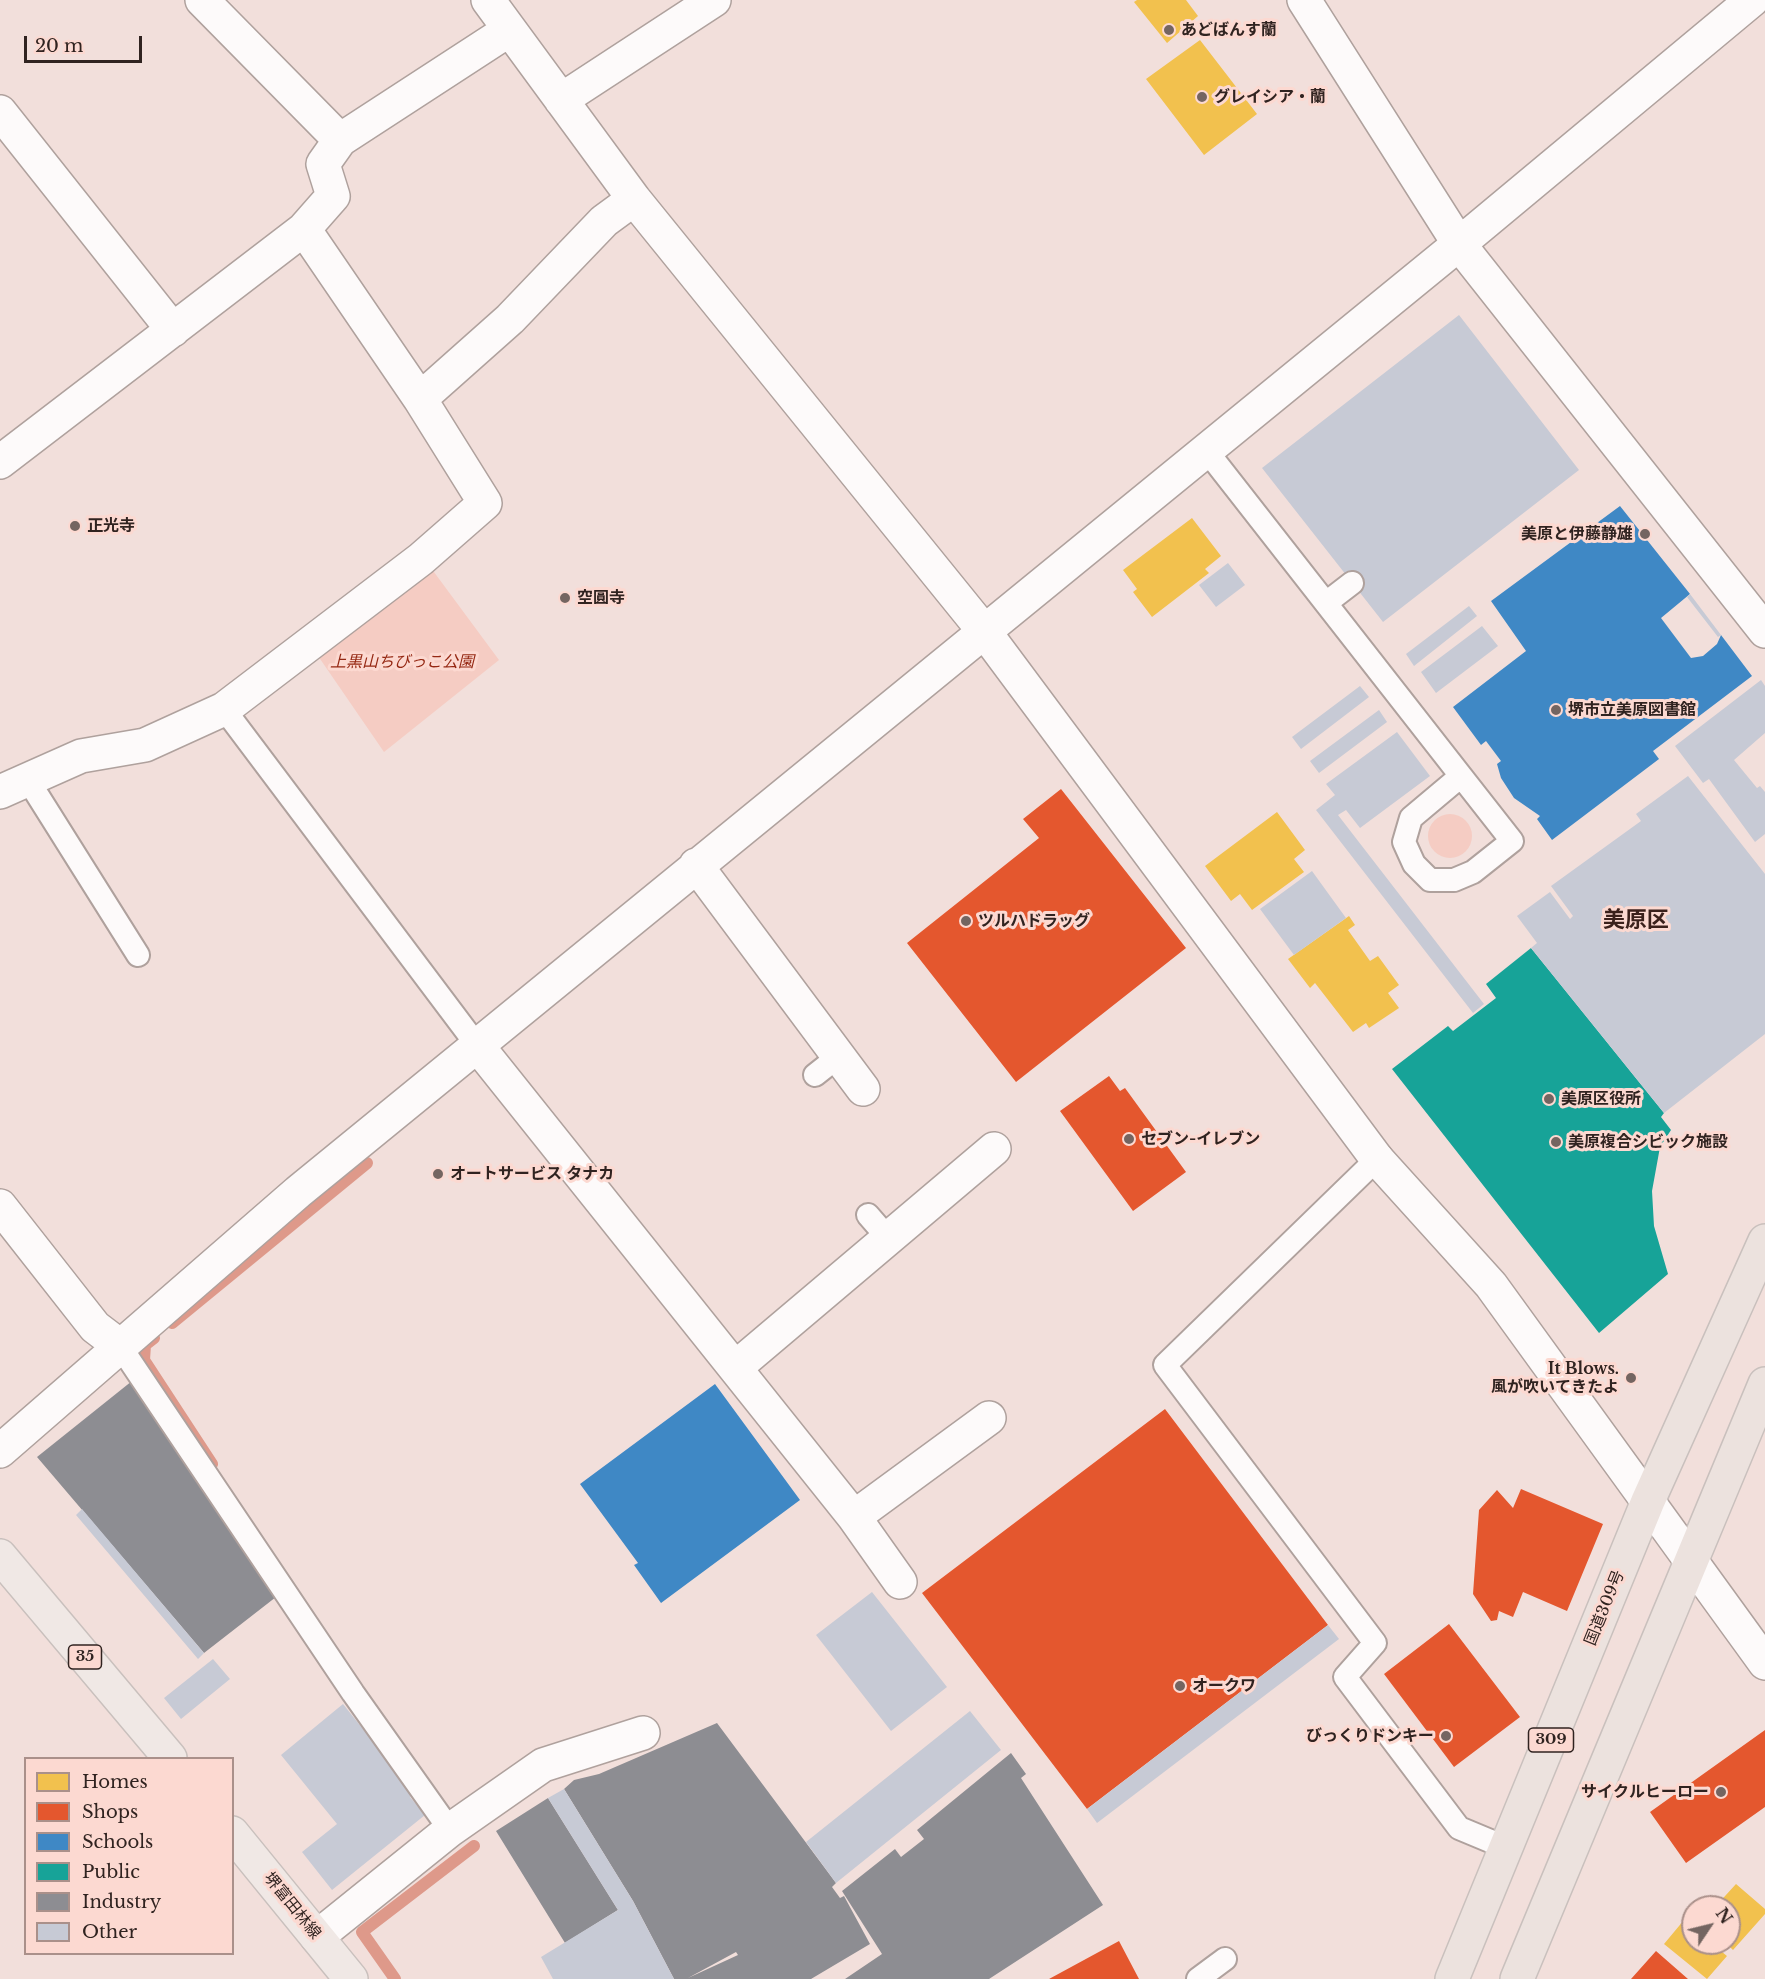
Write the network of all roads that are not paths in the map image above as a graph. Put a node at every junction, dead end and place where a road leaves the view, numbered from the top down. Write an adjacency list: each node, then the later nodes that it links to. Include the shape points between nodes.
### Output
1 (202, 0): 9 (street)
2 (488, 0): 6 (street)
3 (714, 0): 7 (street)
4 (1304, 0): 12 (street)
5 (1752, 0): 12 (street)
6 (509, 30): 7 (street); 9 (street)
7 (561, 100): 10 (street)
8 (0, 112): 13 (street)
9 (340, 140): 11 (street, via 323,164 333,196)
10 (634, 199): 14 (street, via 604,221 510,319); 19 (street)
11 (304, 230): 13 (street); 14 (street)
12 (1459, 244): 15 (street); 20 (street)
13 (173, 330): 16 (street)
14 (420, 399): 21 (street, via 484,503 421,560)
15 (1206, 450): 18 (lane); 19 (street)
16 (0, 462)
17 (1352, 583): 18 (lane)
18 (1326, 603): 22 (lane)
19 (984, 631): 24 (street); 29 (street)
20 (1765, 631)
21 (224, 709): 23 (street, via 145,745 81,756); 26 (lane)
22 (1461, 776): 22 (lane, via 1512,842 1473,872 1454,880 1430,879 1414,864 1404,842 1411,818)
23 (14, 786): 25 (lane)
24 (696, 865): 26 (street); 27 (street, via 827,1065)
25 (138, 955)
26 (476, 1044): 32 (street); 33 (street)
27 (864, 1089)
28 (993, 1149): 33 (street, via 878,1226)
29 (1377, 1160): 37 (street, via 1491,1285); 47 (lane, via 1165,1365 1375,1643 1345,1677 1459,1828)
30 (0, 1206): 32 (street, via 95,1327)
31 (1765, 1241): 37 (highway, 国道309号 / 309)
32 (120, 1346): 36 (street); 45 (lane)
33 (735, 1368): 38 (street)
34 (1765, 1384): 40 (highway)
35 (989, 1418): 38 (street)
36 (0, 1451)
37 (1648, 1501): 40 (street); 47 (highway, 国道309号 / 309)
38 (854, 1517): 41 (street)
39 (0, 1556): 44 (main road, 35)
40 (1692, 1561): 42 (street); 53 (highway)
41 (900, 1582)
42 (1765, 1663)
43 (643, 1733): 45 (street, via 543,1765)
44 (169, 1757)
45 (450, 1830): 48 (street)
46 (234, 1835): 48 (main road, 堺富田林線)
47 (1507, 1848): 52 (highway, 国道309号 / 309)
48 (317, 1937): 50 (main road, 堺富田林線)
49 (1225, 1959): 51 (lane)
50 (351, 1979)
51 (1198, 1979)
52 (1452, 1979)
53 (1517, 1979)

